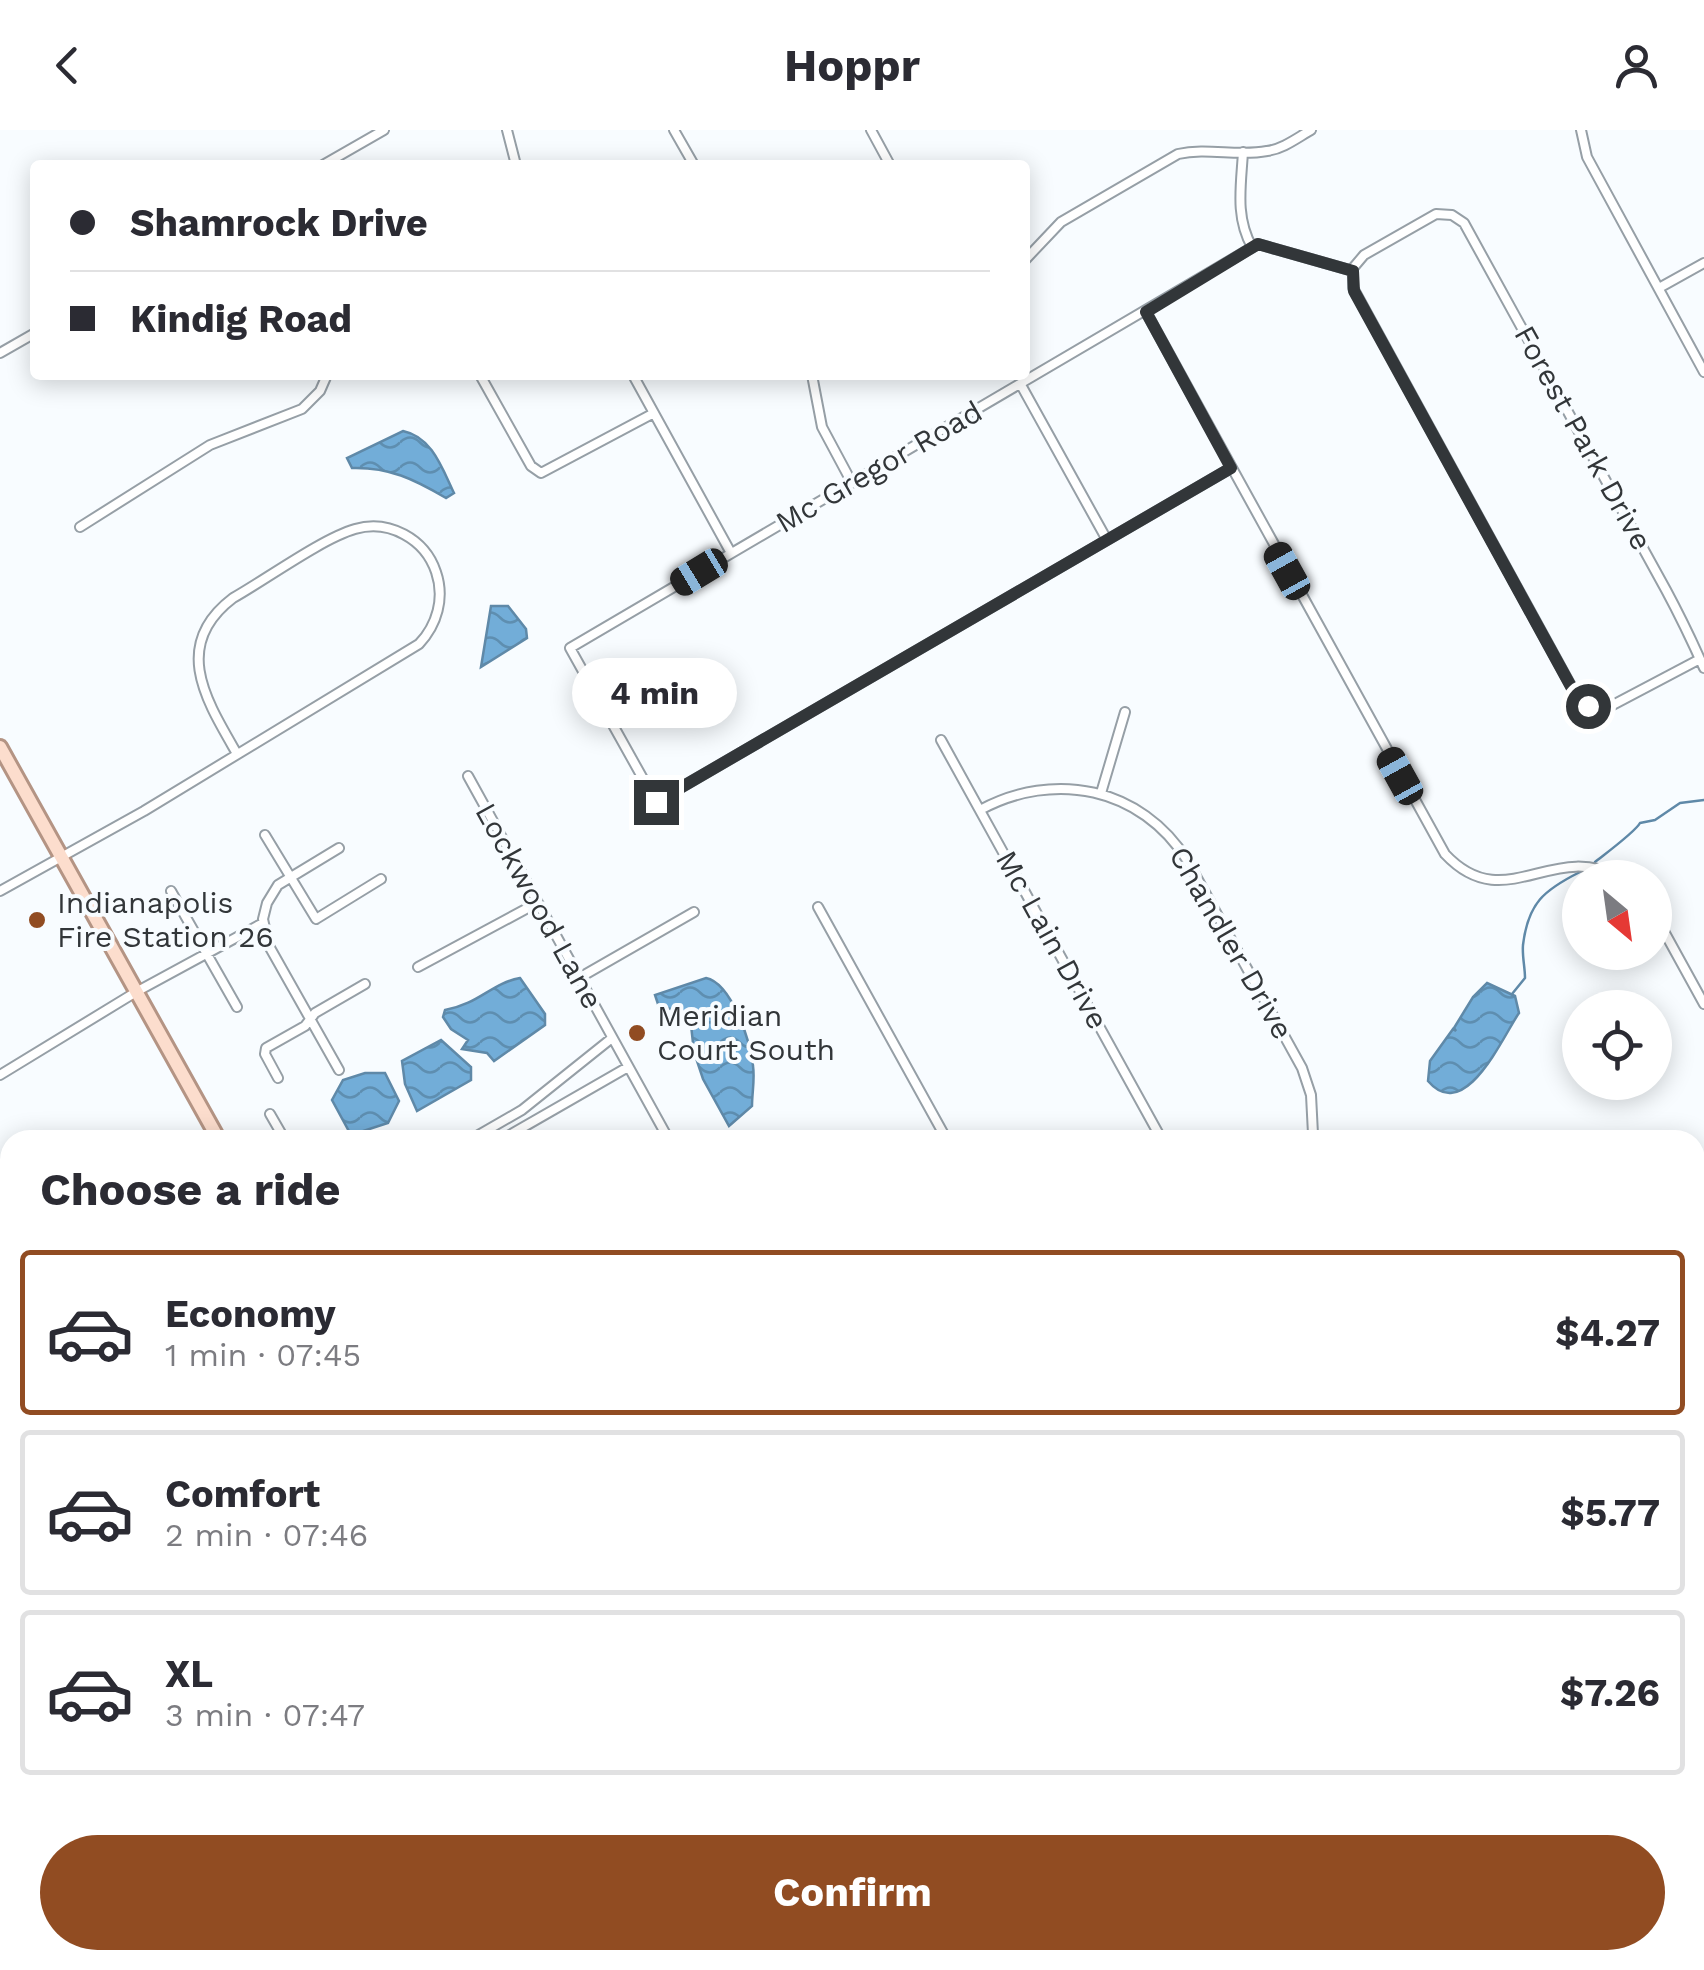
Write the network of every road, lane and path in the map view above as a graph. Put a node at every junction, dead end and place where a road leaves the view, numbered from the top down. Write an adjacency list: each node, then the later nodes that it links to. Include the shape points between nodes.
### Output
1 (384, 130): 8 (street)
2 (507, 130): 9 (street)
3 (674, 130): 10 (street)
4 (871, 130): 11 (street)
5 (1310, 130): 7 (street, via 1266,152)
6 (1582, 130): 16 (street, via 1587,158)
7 (1243, 152): 12 (street, via 1240,212); 13 (street, via 1178,154 1061,222)
8 (333, 160)
9 (515, 160)
10 (691, 160)
11 (887, 160)
12 (1252, 247): 15 (street); 17 (street, Mc Gregor Road)
13 (1030, 255)
14 (1704, 264): 16 (street)
15 (1353, 271): 34 (street, via 1354,291 1576,696 1592,707 1608,707); 34 (street, Forest Park Drive, via 1364,255 1431,216 1452,215 1468,228)
16 (1658, 288): 20 (street)
17 (1146, 312): 21 (street, Mc Gregor Road); 29 (street)
18 (30, 336): 19 (street)
19 (0, 353)
20 (1704, 372)
21 (1030, 379)
22 (325, 380): 31 (street, via 302,409 210,445)
23 (483, 380): 28 (street, via 530,466 541,473)
24 (636, 380): 28 (street)
25 (813, 380): 30 (street, via 822,426)
26 (1029, 380): 27 (street, Mc Gregor Road)
27 (1020, 385): 30 (street, Mc Gregor Road); 32 (street)
28 (654, 413): 33 (street)
29 (1231, 468): 32 (street); 45 (street, via 1448,857 1490,881)
30 (852, 483): 33 (street, Mc Gregor Road)
31 (80, 527)
32 (1107, 540): 33 (street, Mc Gregor Road, via 656,802 570,648)
33 (731, 553)
34 (1702, 663)
35 (1125, 712): 40 (street)
36 (941, 740): 41 (street, Mc Lain Drive)
37 (0, 747): 44 (main road)
38 (236, 752): 38 (street, via 206,698 198,667 205,632 227,603 346,532 370,526 397,531 423,549 438,578 438,613 419,644); 44 (street)
39 (468, 776): 50 (street, Lockwood Lane)
40 (1101, 793): 41 (street, Chandler Drive, via 1050,788); 76 (street, Chandler Drive, via 1147,816 1187,860 1302,1068)
41 (980, 810): 75 (street, Mc Lain Drive)
42 (265, 835): 46 (street)
43 (339, 848): 46 (street)
44 (62, 859): 49 (street); 59 (main road)
45 (1562, 866)
46 (290, 876): 47 (street, via 316,918); 53 (street, via 270,895)
47 (381, 879)
48 (171, 891): 55 (street)
49 (0, 892)
50 (537, 904): 56 (street); 57 (street, Lockwood Lane)
51 (818, 907): 74 (street)
52 (694, 912): 57 (street)
53 (263, 923): 55 (street); 62 (street)
54 (1672, 946): 60 (street)
55 (206, 954): 59 (street); 61 (street)
56 (418, 967)
57 (579, 978): 63 (street, Lockwood Lane)
58 (365, 984): 62 (street)
59 (136, 992): 66 (street); 69 (main road)
60 (1704, 1004)
61 (237, 1006)
62 (310, 1018): 65 (street); 67 (street, via 264,1051)
63 (612, 1038): 64 (street, Lockwood Lane); 71 (street)
64 (628, 1067): 72 (street); 73 (street, Lockwood Lane)
65 (339, 1070)
66 (0, 1075)
67 (278, 1078)
68 (270, 1114): 70 (street)
69 (212, 1130)
70 (279, 1130)
71 (487, 1130)
72 (518, 1130)
73 (663, 1130)
74 (941, 1130)
75 (1156, 1130)
76 (1313, 1130)

